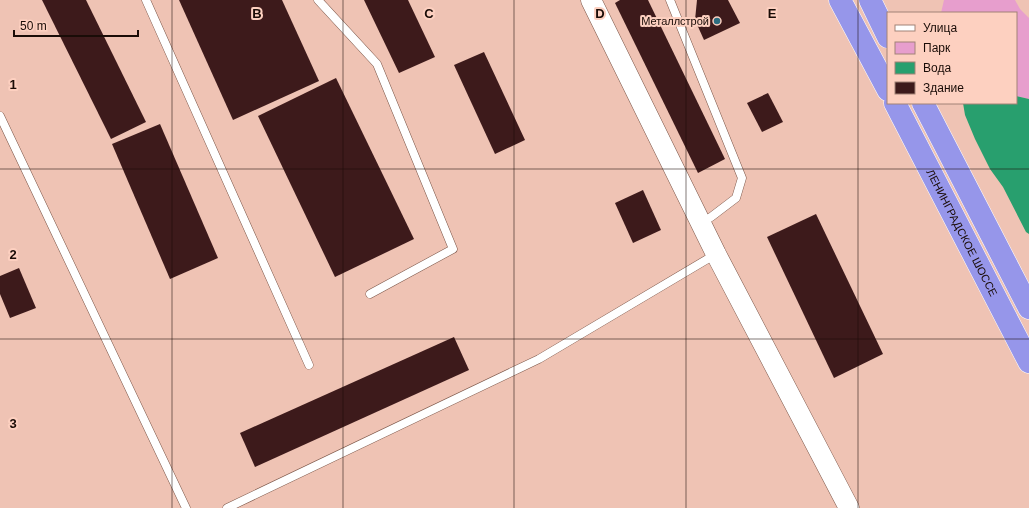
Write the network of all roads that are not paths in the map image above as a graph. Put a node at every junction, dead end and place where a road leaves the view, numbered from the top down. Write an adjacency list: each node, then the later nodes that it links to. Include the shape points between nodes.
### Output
1 (146, 0): 17 (lane)
2 (318, 0): 14 (lane, via 377,64 453,249)
3 (591, 0): 12 (street)
4 (670, 0): 12 (lane, via 742,178 736,198)
5 (840, 0): 8 (highway)
6 (870, 0): 7 (highway)
7 (887, 35)
8 (887, 88)
9 (895, 104): 16 (highway, ЛЕНИНГРАДСКОЕ ШОССЕ)
10 (923, 104): 15 (highway)
11 (0, 116): 18 (lane)
12 (700, 223): 13 (street)
13 (716, 254): 19 (lane, via 539,359); 20 (street)
14 (370, 294)
15 (1029, 308)
16 (1029, 362)
17 (309, 366)
18 (186, 508)
19 (228, 508)
20 (849, 508)

